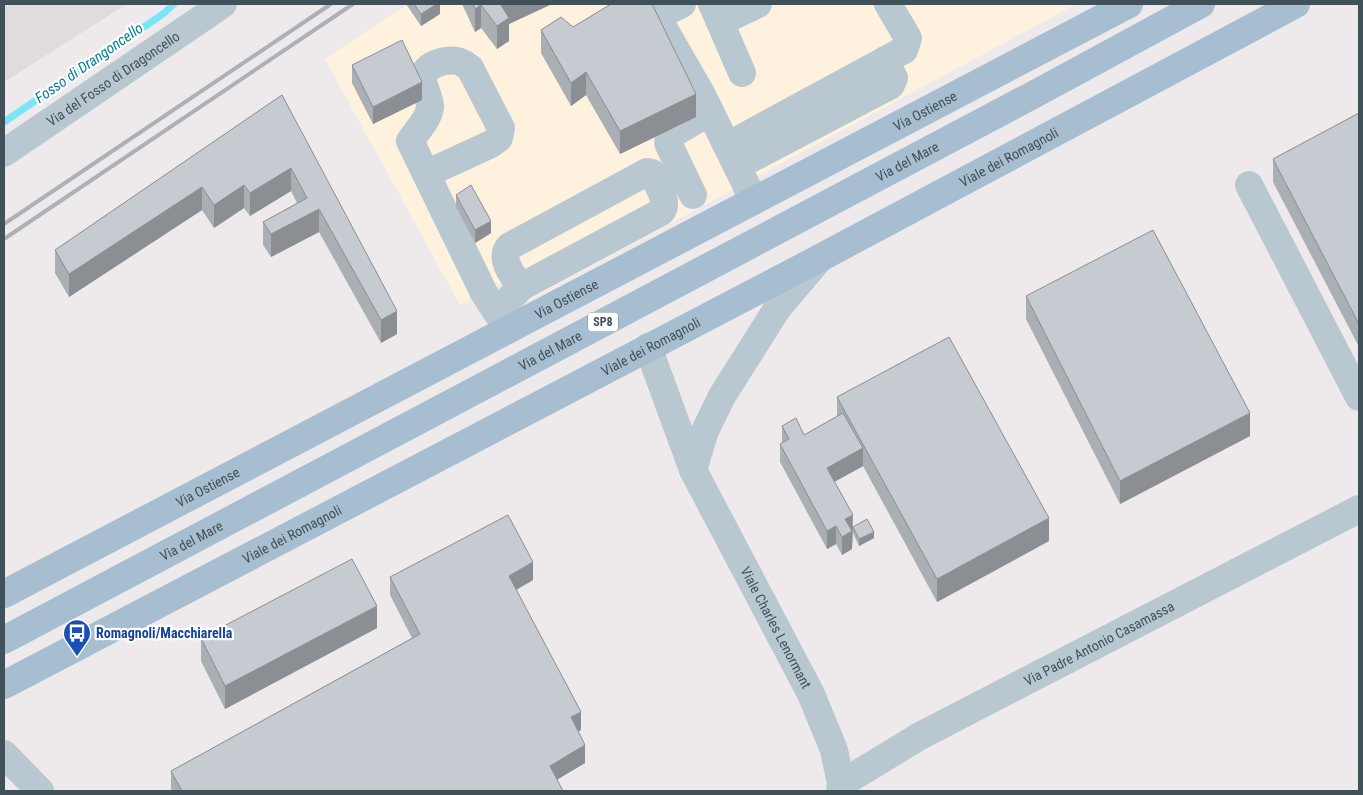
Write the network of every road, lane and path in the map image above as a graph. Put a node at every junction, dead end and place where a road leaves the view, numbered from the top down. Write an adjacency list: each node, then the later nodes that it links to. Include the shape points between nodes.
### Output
1 (223, 4): 11 (street, Via del Fosso di Dragoncello)
2 (682, 4): 10 (street, via 660,14 660,22)
3 (758, 4): 8 (street)
4 (888, 4): 12 (street, via 908,38 904,50)
5 (1129, 4): 16 (main road, Via Ostiense)
6 (1201, 4): 25 (main road, Via del Mare / SP8)
7 (1296, 4): 17 (main road, Viale dei Romagnoli)
8 (716, 13): 9 (street)
9 (742, 73)
10 (706, 104): 12 (street); 15 (street, via 669,136 668,143)
11 (4, 153)
12 (732, 156): 16 (street)
13 (426, 174): 19 (street, via 484,293)
14 (1249, 185): 21 (street)
15 (693, 195)
16 (754, 201): 19 (main road, Via Ostiense)
17 (820, 258): 20 (main road, Viale dei Romagnoli); 22 (street, via 777,309 722,396 705,431)
18 (521, 287): 18 (street, via 662,212 665,202 652,173 647,172 510,246 505,256 510,273); 19 (street)
19 (502, 321): 24 (main road, Via Ostiense)
20 (648, 347): 22 (street, Viale Charles Lenormant); 26 (main road, Viale dei Romagnoli)
21 (1359, 396)
22 (694, 470): 28 (street, Viale Charles Lenormant, via 811,694 834,750)
23 (1359, 508): 28 (street, Via Padre Antonio Casamassa, via 920,736)
24 (4, 594)
25 (4, 640)
26 (4, 685)
27 (4, 754): 29 (street)
28 (841, 787)
29 (40, 791)

